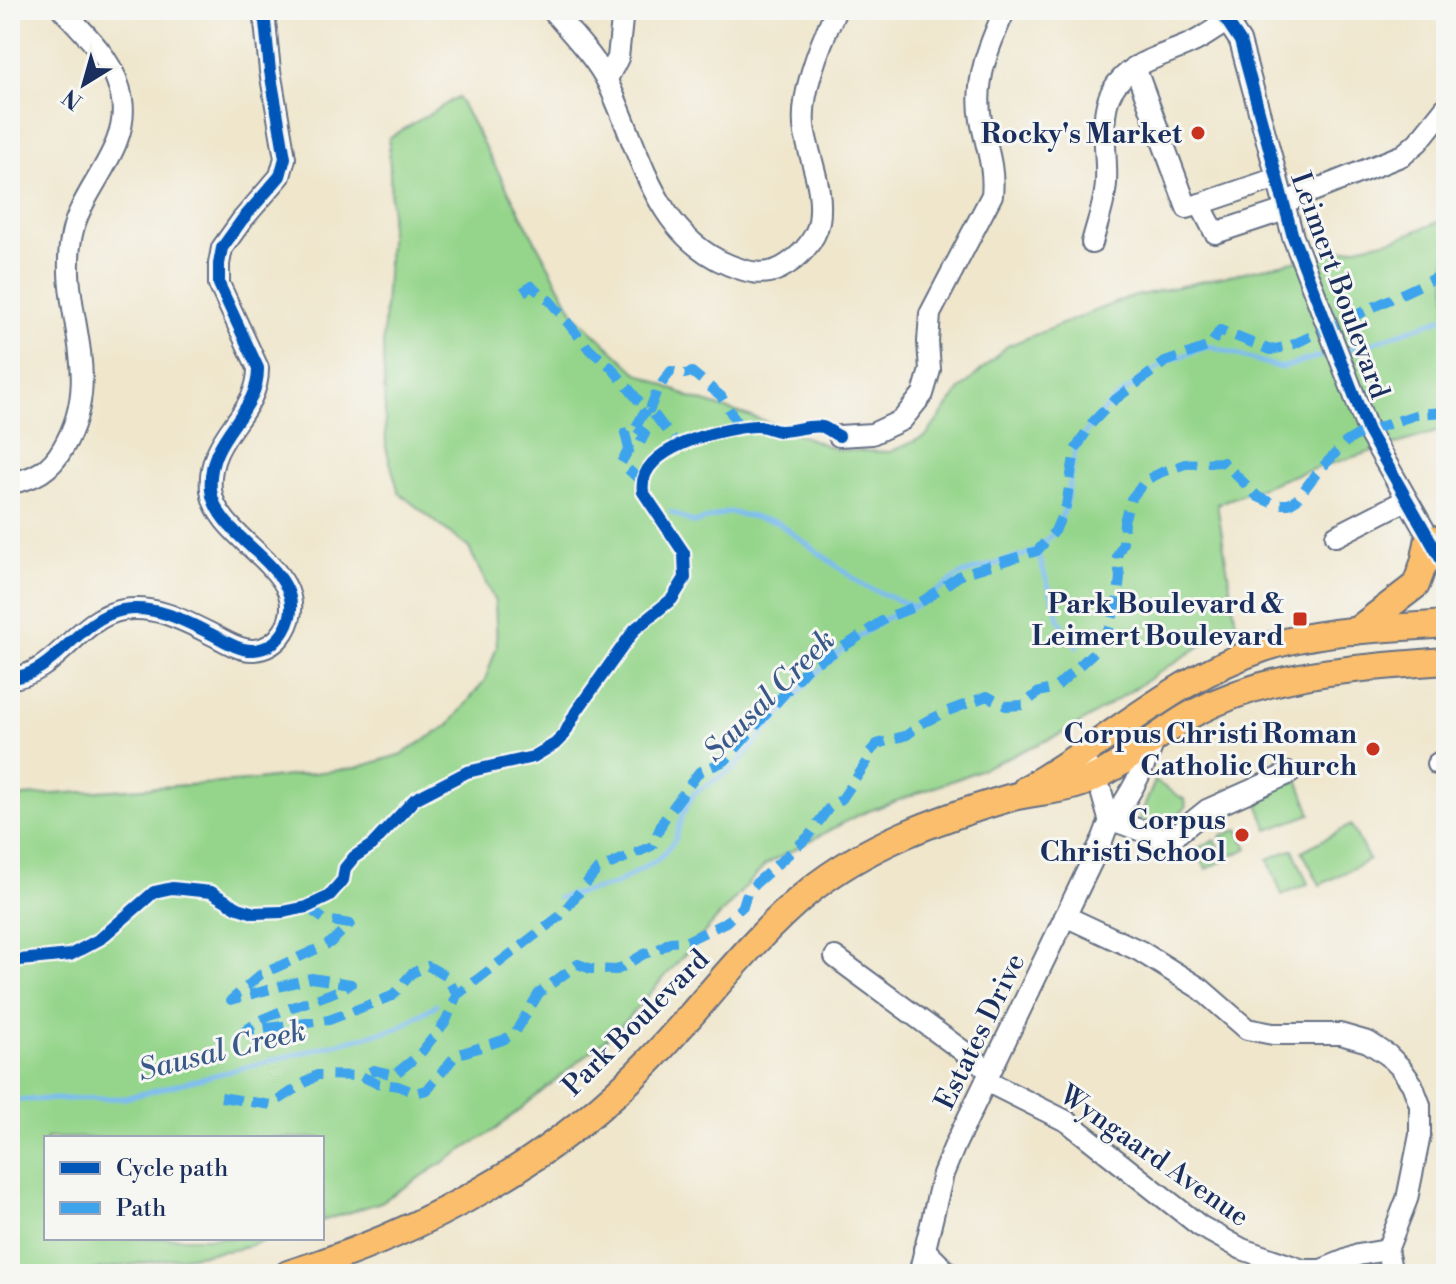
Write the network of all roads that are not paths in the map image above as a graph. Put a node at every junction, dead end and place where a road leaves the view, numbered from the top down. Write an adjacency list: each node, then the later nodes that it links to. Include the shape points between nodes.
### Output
1 (63, 10): 17 (street, via 110,65 123,104 114,146 75,219 69,244 67,264 80,339 78,416 54,463 31,479)
2 (260, 10): 25 (street, via 285,158 280,176 222,248 219,284 258,368 258,384 218,448 211,493 222,516 280,576 290,597 290,618 270,646 252,651 165,612 123,610 105,615 26,676)
3 (552, 10): 10 (street)
4 (623, 10): 10 (street, via 618,58)
5 (836, 10): 10 (street, via 814,65 803,114 821,201 818,226 793,262 773,272 751,274 689,240 661,207)
6 (1005, 10): 16 (street, via 978,90 994,174 992,195 930,314 930,370 923,394 902,420 872,434)
7 (1248, 10): 8 (street)
8 (1223, 13): 9 (street, via 1199,39); 12 (street, Leimert Boulevard, via 1240,41)
9 (1135, 67): 13 (street); 15 (street, via 1112,92 1104,123 1105,196)
10 (607, 79)
11 (1446, 107): 14 (street, via 1403,155)
12 (1277, 178): 13 (street); 14 (street, Leimert Boulevard)
13 (1193, 206): 14 (street, via 1215,233)
14 (1284, 207): 18 (street, Leimert Boulevard, via 1368,431)
15 (1092, 243)
16 (839, 436)
17 (10, 483)
18 (1402, 492): 19 (street); 20 (street, Leimert Boulevard)
19 (1336, 536)
20 (1429, 538): 21 (street, Leimert Boulevard); 23 (main road, via 1416,585)
21 (1446, 568)
22 (1446, 624): 23 (main road, Park Boulevard)
23 (1356, 631): 27 (main road, Park Boulevard, via 1311,636 1229,663)
24 (1446, 661): 26 (main road, Park Boulevard, via 1304,675 1235,694)
25 (10, 678)
26 (1155, 739): 29 (main road, Park Boulevard); 31 (street, Estates Drive, via 1125,801)
27 (1081, 755): 29 (street); 30 (main road, Park Boulevard)
28 (1290, 773): 31 (street, via 1207,810 1172,838)
29 (1096, 778): 30 (main road, Park Boulevard); 31 (street)
30 (1012, 797): 37 (main road, Park Boulevard, via 893,839 810,891 624,1086 541,1155 417,1226)
31 (1109, 819): 32 (street, Estates Drive)
32 (1065, 916): 34 (street, Estates Drive); 36 (street, via 1140,951 1201,989 1247,1029 1340,1034 1368,1042 1400,1067 1420,1105 1420,1135 1407,1199)
33 (835, 957): 34 (street, Wyngaard Avenue)
34 (988, 1076): 35 (street, Estates Drive, via 943,1174); 36 (street, Wyngaard Avenue, via 1068,1122 1200,1226 1242,1249 1303,1270 1321,1270)
35 (924, 1249): 38 (street, Estates Drive); 39 (street)
36 (1387, 1250): 40 (street)
37 (288, 1274)
38 (919, 1274)
39 (949, 1274)
40 (1392, 1274)

